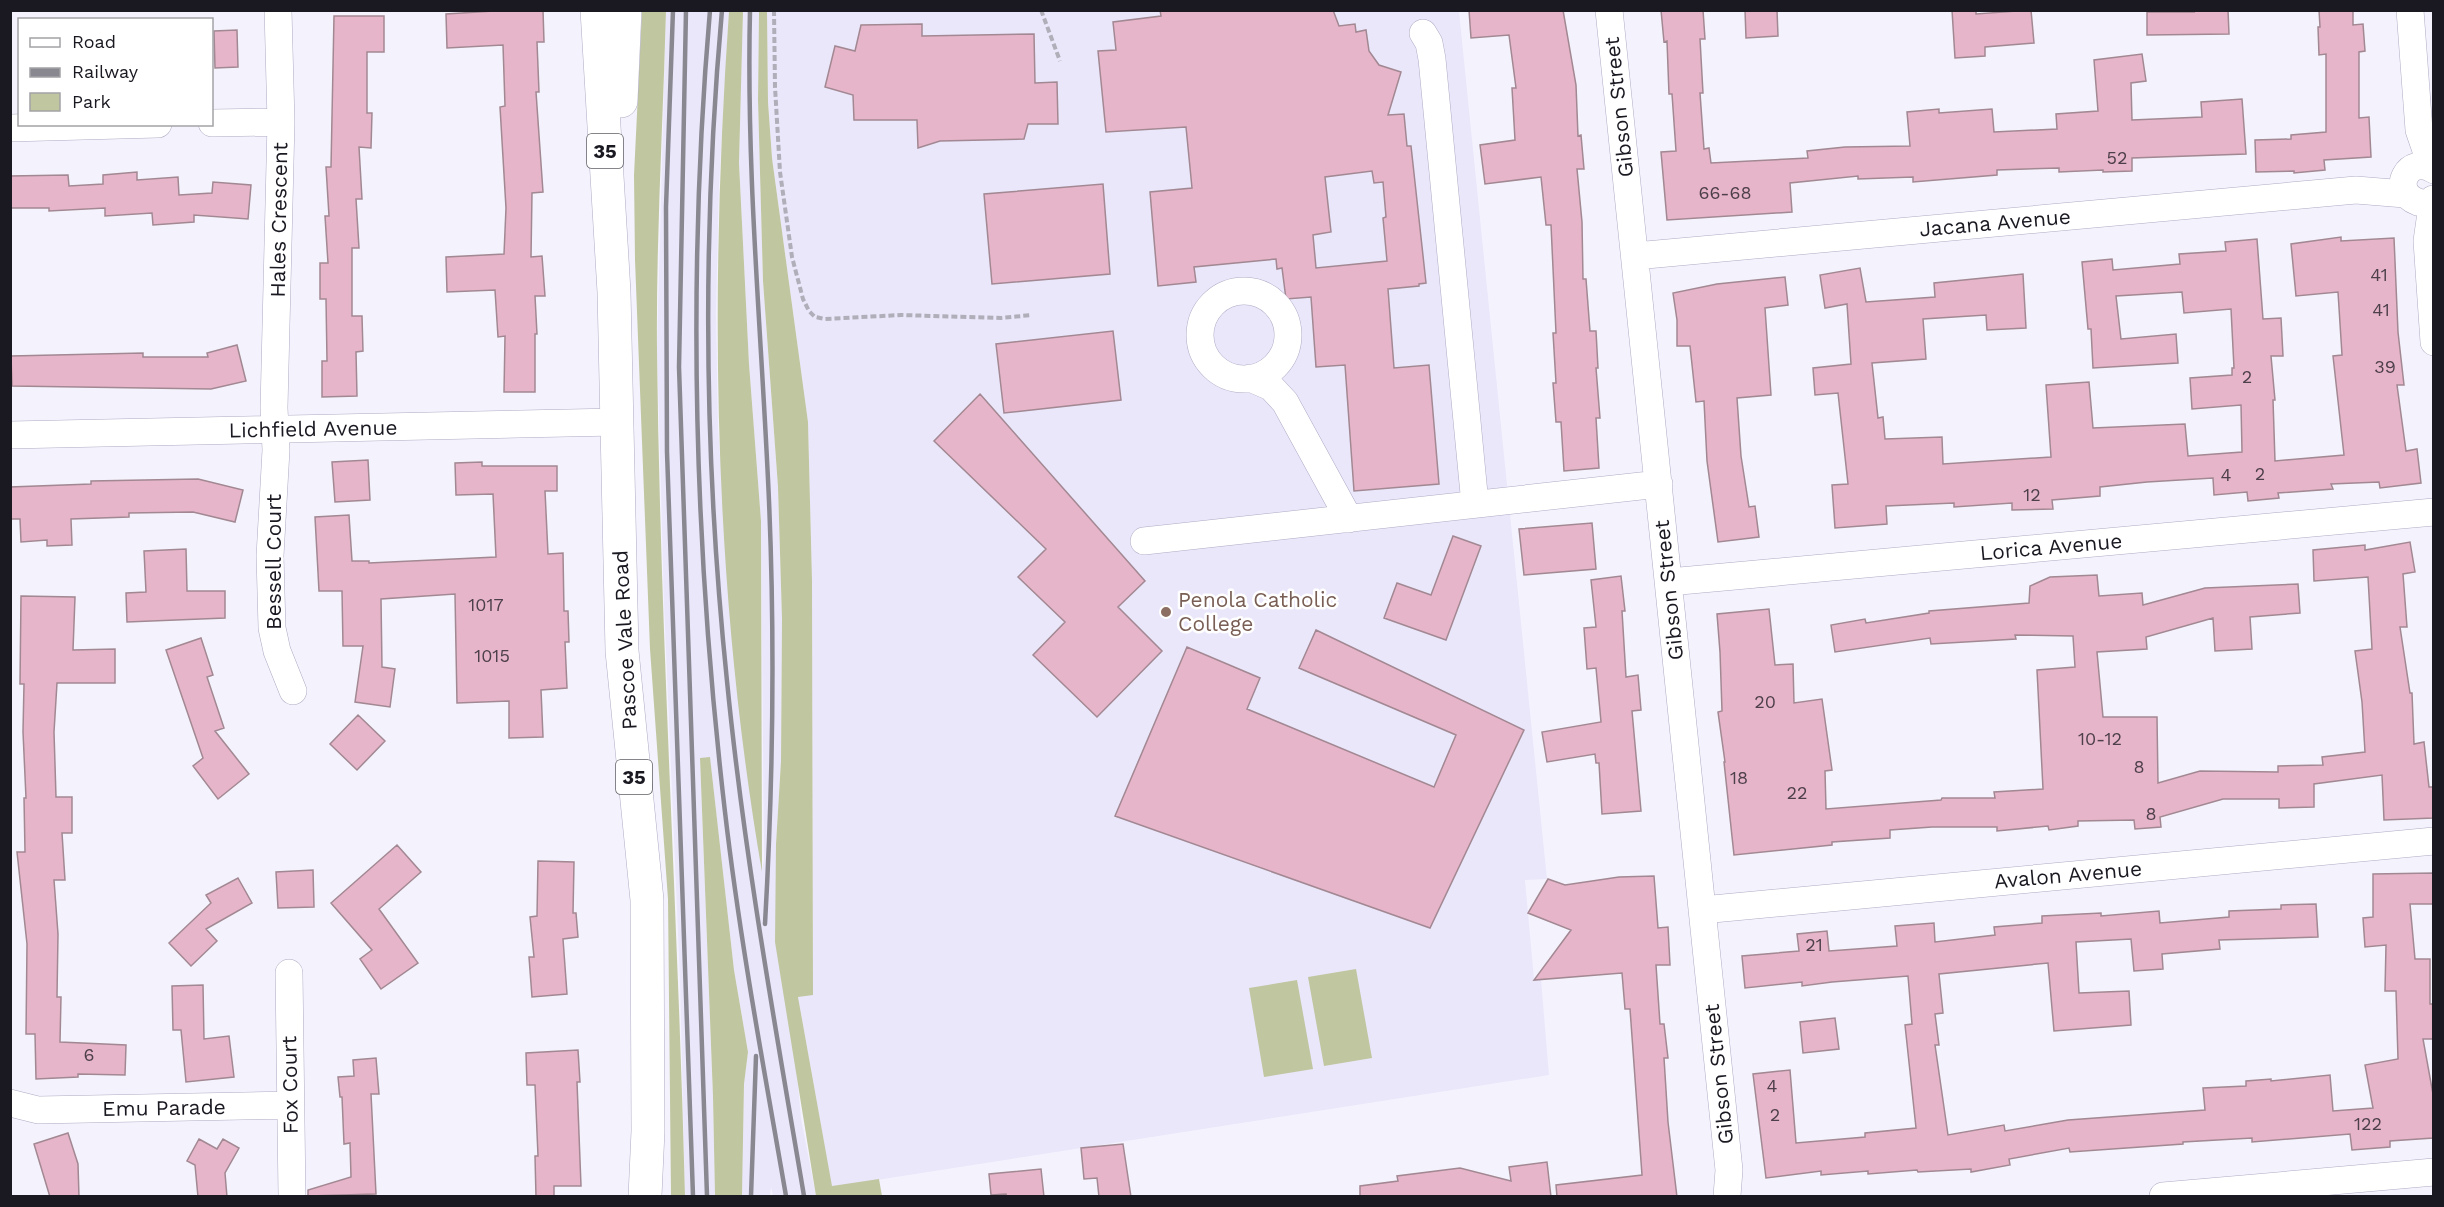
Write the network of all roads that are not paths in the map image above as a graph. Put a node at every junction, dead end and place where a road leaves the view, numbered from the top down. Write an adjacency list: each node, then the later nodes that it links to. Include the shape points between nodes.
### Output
1 (278, 10): 7 (street, Hales Crescent)
2 (597, 10): 13 (main road, Pascoe Vale Road / 35)
3 (625, 10): 13 (main road, Pascoe Vale Road / 35)
4 (1609, 10): 12 (street, Gibson Street)
5 (2410, 10): 11 (street)
6 (1424, 33): 22 (street, via 1432,59)
7 (281, 122): 8 (street); 19 (street, Hales Crescent)
8 (213, 123)
9 (84, 126): 10 (street)
10 (10, 128)
11 (2421, 184): 12 (street, Jacana Avenue); 14 (street)
12 (1635, 256): 21 (street, Gibson Street)
13 (614, 292): 18 (main road, Pascoe Vale Road / 35)
14 (2433, 342)
15 (1285, 351): 16 (street, via 1268,372); 16 (street, via 1286,323 1271,300 1245,291 1218,299 1201,324 1204,353 1224,375); 17 (street)
16 (1250, 378): 17 (street, via 1270,387)
17 (1285, 402): 24 (street)
18 (616, 422): 19 (street, Lichfield Avenue); 35 (main road, Pascoe Vale Road / 35, via 622,651 647,900)
19 (275, 429): 20 (street, Lichfield Avenue); 27 (street, Bessell Court, via 270,556 272,628)
20 (10, 435)
21 (1659, 484): 22 (street); 26 (street, Gibson Street)
22 (1475, 504): 24 (street)
23 (2433, 512): 26 (street, Lorica Avenue)
24 (1349, 519): 25 (street)
25 (1144, 541)
26 (1669, 582): 29 (street, Gibson Street)
27 (293, 691)
28 (2433, 841): 29 (street, Avalon Avenue)
29 (1702, 910): 36 (street, Gibson Street)
30 (289, 973): 32 (street, Fox Court)
31 (10, 1103): 33 (street, Emu Parade)
32 (290, 1105): 33 (street, Emu Parade); 39 (street, Fox Court)
33 (38, 1110): 34 (street, Emu Parade)
34 (10, 1118)
35 (648, 1131): 40 (main road, Pascoe Vale Road / 35); 41 (main road, Pascoe Vale Road / 35)
36 (1729, 1170): 42 (street, Gibson Street); 43 (street, Gibson Street)
37 (2433, 1172): 38 (street)
38 (2173, 1196)
39 (292, 1197)
40 (645, 1197)
41 (655, 1197)
42 (1727, 1197)
43 (1737, 1197)

